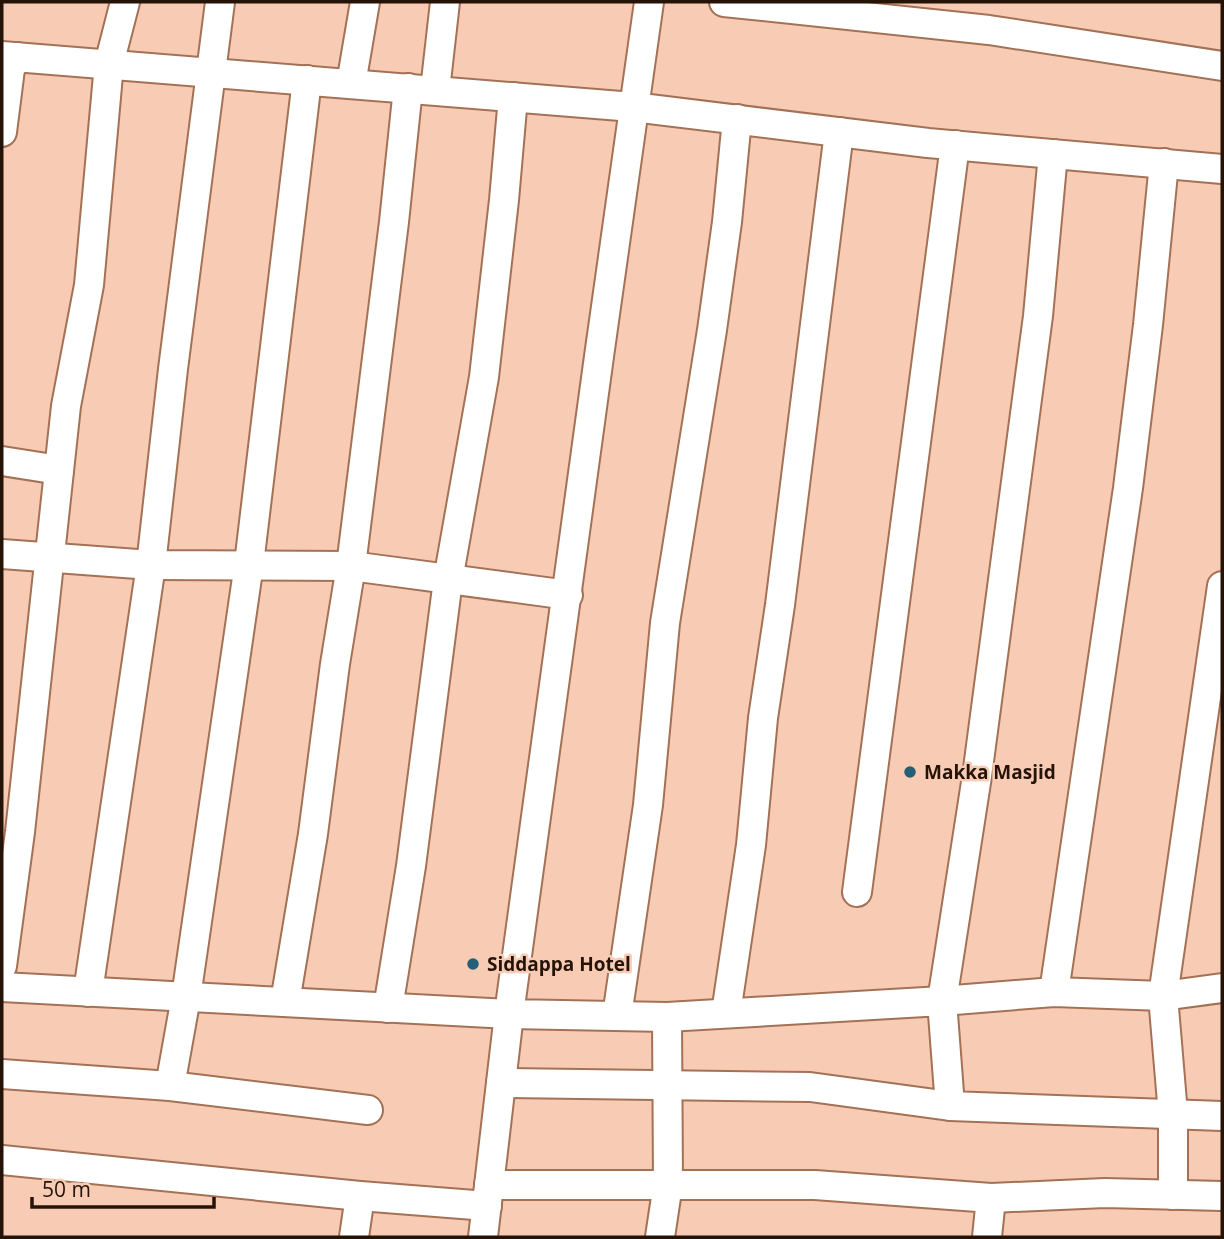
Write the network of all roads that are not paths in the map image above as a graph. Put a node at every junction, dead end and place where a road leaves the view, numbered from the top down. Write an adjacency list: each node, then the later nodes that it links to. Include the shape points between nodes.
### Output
1 (125, 2): 8 (street)
2 (220, 2): 10 (street)
3 (365, 2): 12 (street)
4 (445, 2): 13 (street)
5 (649, 2): 15 (street)
6 (724, 2): 9 (street, via 989,30)
7 (9, 57): 8 (street); 17 (street)
8 (109, 65): 10 (street); 24 (street, via 89,285)
9 (1222, 66)
10 (210, 72): 11 (street); 27 (street)
11 (307, 80): 12 (street); 28 (street)
12 (351, 84): 13 (street)
13 (421, 89): 14 (street); 29 (street, via 394,222)
14 (513, 97): 15 (street); 30 (street, via 484,377)
15 (634, 107): 16 (street); 32 (street)
16 (737, 119): 18 (street); 46 (street, via 712,330 664,623 648,805)
17 (2, 132)
18 (839, 132): 19 (street); 44 (street)
19 (955, 145): 20 (street); 33 (street)
20 (1053, 154): 21 (street); 41 (street, via 1038,316 977,776)
21 (1164, 163): 22 (street); 38 (street, via 1128,488)
22 (1222, 169)
23 (2, 461): 24 (street)
24 (59, 470): 26 (street)
25 (2, 554): 26 (street)
26 (50, 557): 27 (street); 34 (street)
27 (151, 565): 28 (street); 37 (street)
28 (249, 565): 29 (street); 40 (street)
29 (351, 566): 30 (street); 42 (street)
30 (448, 580): 32 (street); 43 (street)
31 (1222, 586): 39 (street)
32 (568, 595): 45 (street)
33 (857, 892)
34 (2, 966)
35 (2, 987): 37 (street)
36 (1222, 988): 39 (street)
37 (88, 992): 40 (street)
38 (1054, 992): 39 (street); 41 (street)
39 (1163, 996): 54 (street)
40 (187, 997): 42 (street); 51 (street)
41 (942, 1000): 44 (street); 52 (street)
42 (285, 1002): 43 (street)
43 (388, 1007): 45 (street)
44 (726, 1013): 47 (street)
45 (509, 1014): 46 (street); 49 (street)
46 (617, 1016): 47 (street)
47 (667, 1017): 50 (street)
48 (2, 1074): 51 (street)
49 (501, 1083): 50 (street); 58 (street)
50 (668, 1084): 52 (street, via 810,1087); 57 (street)
51 (170, 1086): 53 (street)
52 (950, 1106): 54 (street)
53 (368, 1110)
54 (1172, 1114): 55 (street); 59 (street)
55 (1222, 1116)
56 (3, 1168): 60 (street)
57 (668, 1184): 58 (street); 62 (street, via 815,1185); 65 (street)
58 (488, 1195): 60 (street); 64 (street)
59 (1173, 1195): 61 (street); 62 (street)
60 (360, 1196): 63 (street)
61 (1222, 1196)
62 (991, 1198): 66 (street)
63 (354, 1237)
64 (483, 1237)
65 (660, 1237)
66 (987, 1237)

